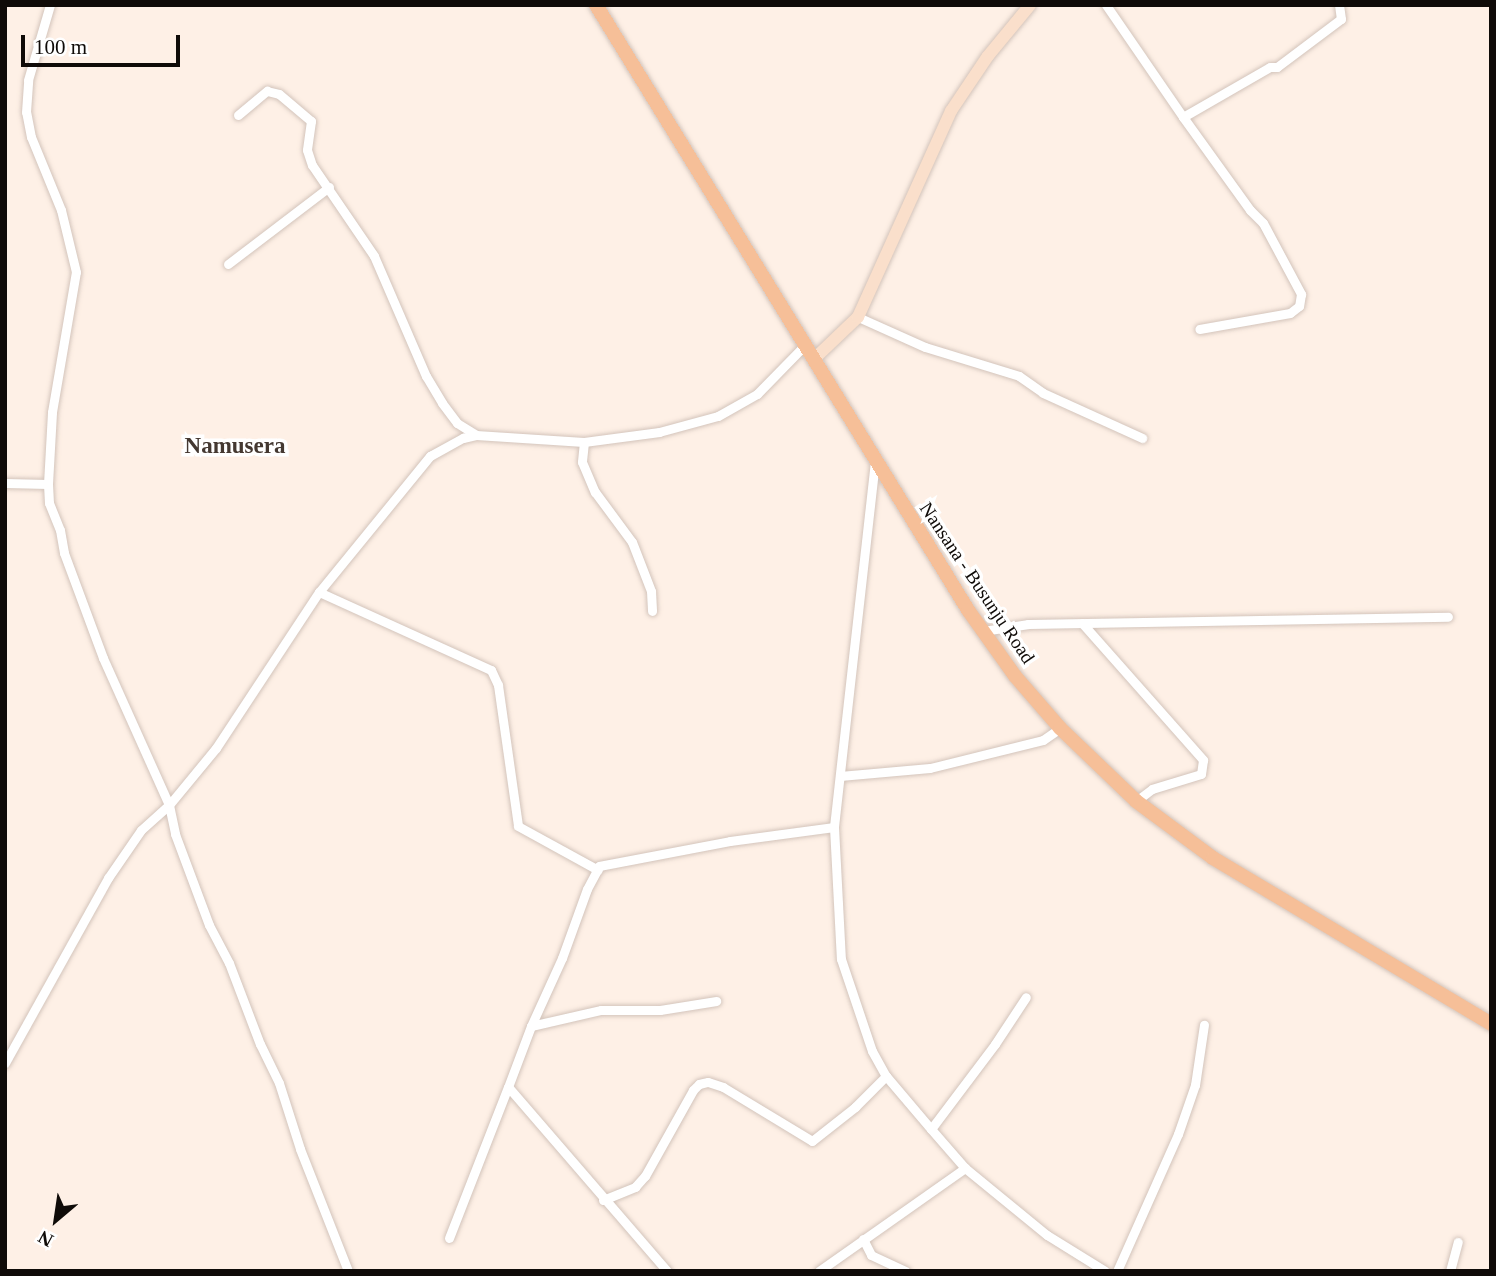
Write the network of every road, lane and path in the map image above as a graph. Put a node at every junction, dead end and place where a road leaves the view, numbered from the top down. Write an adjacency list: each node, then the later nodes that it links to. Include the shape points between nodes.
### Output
1 (50, 5): 19 (street, via 28,80 26,113 61,210 76,272 52,412)
2 (596, 5): 12 (main road, Nansana - Busunju Road)
3 (1030, 5): 10 (street, via 951,111)
4 (1106, 5): 7 (street)
5 (1339, 5): 7 (street, via 1341,19 1277,67)
6 (238, 115): 8 (street, via 261,94 279,94 311,121 307,150)
7 (1183, 117): 11 (street, via 1266,228 1301,294 1299,306 1290,313)
8 (329, 187): 9 (street); 14 (street, via 374,256 442,403 457,423)
9 (228, 264)
10 (859, 317): 13 (street); 15 (street, via 925,347 1019,376 1043,393)
11 (1199, 329)
12 (805, 345): 13 (main road, Nansana - Busunju Road); 16 (street, via 757,394 718,416 659,432)
13 (814, 359): 17 (main road, Nansana - Busunju Road)
14 (476, 435): 16 (street); 20 (street, via 429,456)
15 (1142, 438)
16 (584, 442): 21 (street, via 582,462 595,492 632,542 651,591)
17 (875, 461): 24 (main road, Nansana - Busunju Road); 26 (street)
18 (5, 482): 19 (street)
19 (48, 484): 28 (street, via 64,553 103,658)
20 (319, 592): 28 (street, via 238,719); 30 (street, via 491,670 498,685 518,826)
21 (652, 611)
22 (1448, 617): 23 (street)
23 (1082, 623): 24 (street); 27 (street, via 1203,760 1200,774 1152,789)
24 (983, 631): 25 (main road, Nansana - Busunju Road)
25 (1060, 728): 26 (street, via 1043,740 930,768); 27 (main road, Nansana - Busunju Road)
26 (839, 776): 29 (street)
27 (1136, 801): 33 (main road, Nansana - Busunju Road, via 1213,859 1283,903)
28 (169, 805): 36 (street, via 141,830 108,878); 45 (street, via 209,925 279,1083)
29 (834, 827): 30 (street, via 606,863); 37 (street, via 841,960 867,1039)
30 (598, 870): 35 (street)
31 (1026, 997): 39 (street)
32 (716, 1001): 35 (street, via 660,1010 601,1010)
33 (1491, 1024)
34 (1204, 1025): 50 (street, via 1195,1085 1178,1134)
35 (531, 1026): 38 (street)
36 (5, 1063)
37 (886, 1076): 39 (street); 41 (street, via 812,1141 723,1087 699,1084 645,1176 635,1187)
38 (508, 1087): 41 (street); 42 (street)
39 (931, 1129): 40 (street)
40 (965, 1168): 43 (street); 49 (street, via 1047,1236)
41 (603, 1200): 46 (street)
42 (449, 1238)
43 (863, 1239): 47 (street); 48 (street, via 871,1255)
44 (1458, 1242): 51 (street)
45 (348, 1271)
46 (667, 1271)
47 (819, 1271)
48 (906, 1271)
49 (1105, 1271)
50 (1117, 1271)
51 (1450, 1271)

